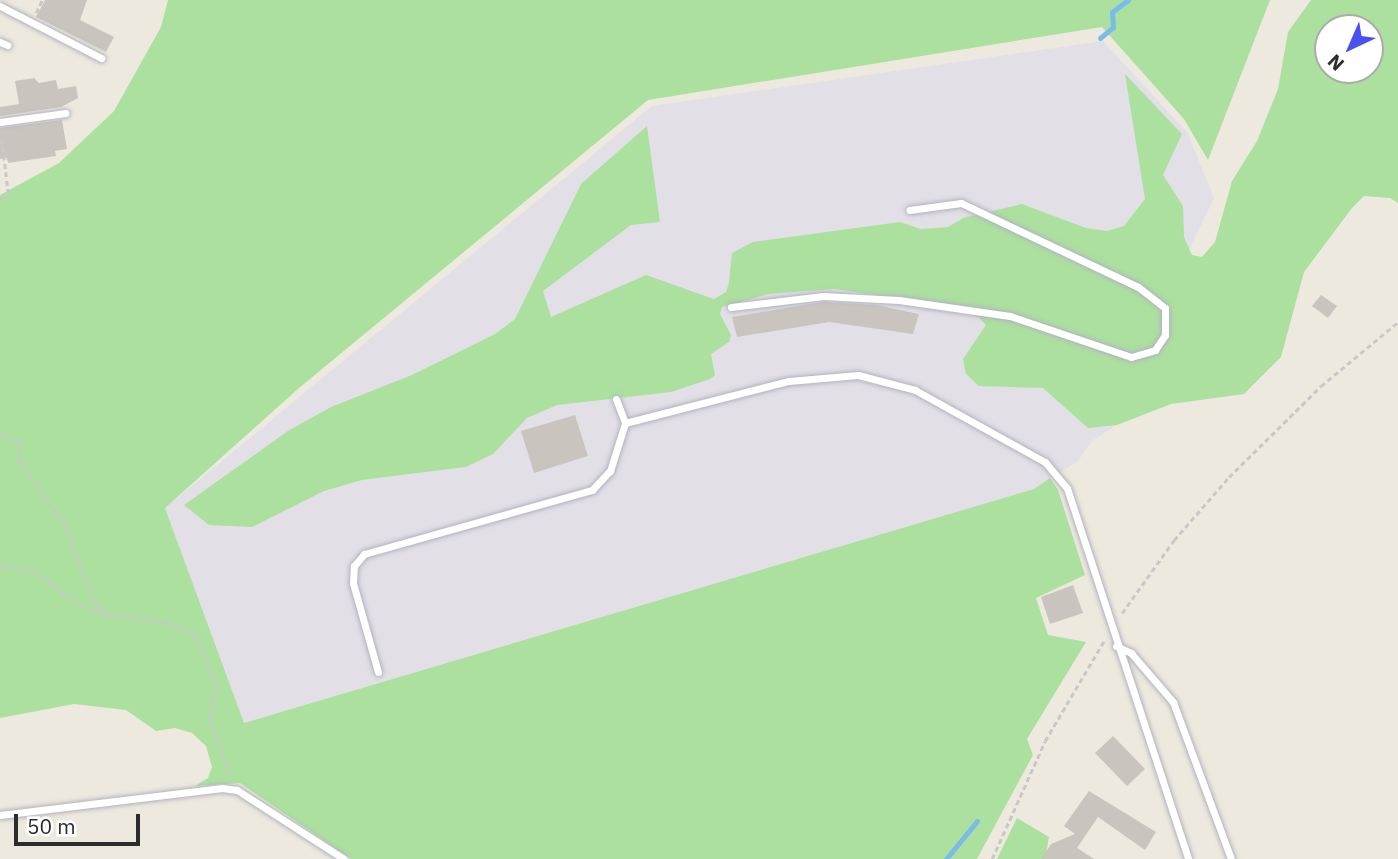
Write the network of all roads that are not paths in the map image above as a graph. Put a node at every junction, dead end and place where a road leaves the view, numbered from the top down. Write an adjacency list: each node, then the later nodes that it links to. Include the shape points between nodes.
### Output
1 (0, 6): 2 (lane)
2 (101, 58)
3 (65, 113): 4 (lane)
4 (0, 122)
5 (909, 210): 6 (lane, via 961,203 1138,287 1165,308 1165,335 1155,350 1131,356 1010,316 899,300 798,297)
6 (731, 307)
7 (616, 399): 8 (lane)
8 (625, 423): 9 (lane, via 813,376 858,375 915,390 1045,461 1067,488); 10 (lane, via 610,471 592,489 364,554 354,566 353,583)
9 (1115, 646): 13 (lane); 14 (lane, via 1131,653 1172,702)
10 (378, 672)
11 (0, 815): 12 (lane, via 162,794 237,790)
12 (344, 859)
13 (1188, 859)
14 (1231, 859)

